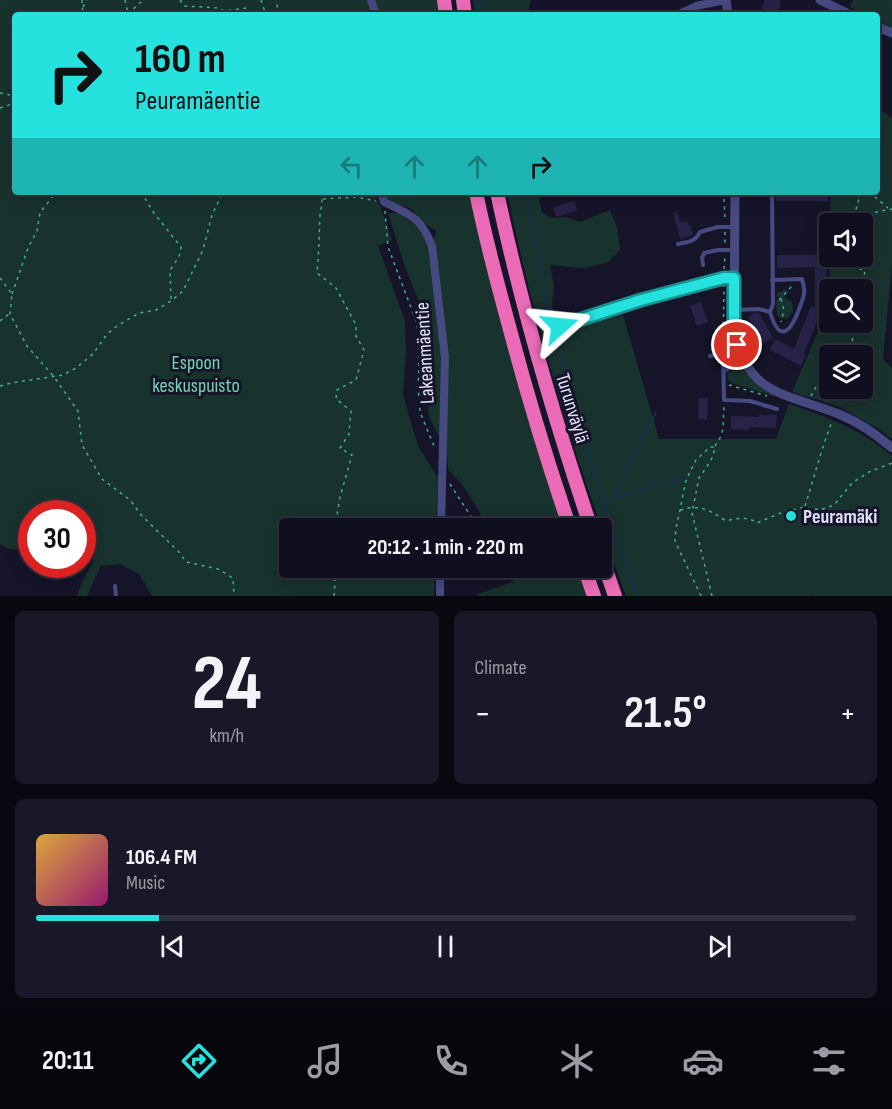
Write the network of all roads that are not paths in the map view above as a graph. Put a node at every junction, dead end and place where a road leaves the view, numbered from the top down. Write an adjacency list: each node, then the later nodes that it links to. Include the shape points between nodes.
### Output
1 (726, 0): 3 (street)
2 (820, 0): 4 (street)
3 (683, 12)
4 (845, 12)
5 (382, 195): 24 (street, Lakeanmäentie, via 384,202 413,215 432,246 445,357)
6 (478, 195): 25 (highway, Turunväylä, via 517,358)
7 (498, 195): 26 (highway, Turunväylä, via 536,352)
8 (735, 195): 10 (street)
9 (772, 195): 15 (lane)
10 (734, 226): 11 (lane, via 700,232 696,239); 12 (street)
11 (678, 244)
12 (734, 250): 13 (lane, via 704,253); 14 (street)
13 (703, 265)
14 (734, 278): 16 (street); 18 (street, via 641,300)
15 (772, 280): 17 (lane); 17 (lane, via 802,279 804,296 794,323 785,331 775,326)
16 (734, 310): 17 (lane); 20 (street, via 734,332)
17 (770, 312)
18 (560, 326)
19 (710, 356): 21 (lane, via 723,354)
20 (744, 361): 21 (lane); 23 (street, via 753,375 775,393 843,416)
21 (724, 371): 22 (lane, via 724,400 750,401)
22 (777, 409)
23 (892, 448)
24 (441, 518)
25 (567, 518)
26 (588, 518)
27 (440, 578): 32 (street)
28 (588, 578): 33 (highway)
29 (609, 578): 34 (highway)
30 (115, 586): 31 (lane)
31 (116, 596)
32 (440, 596)
33 (594, 596)
34 (615, 596)

